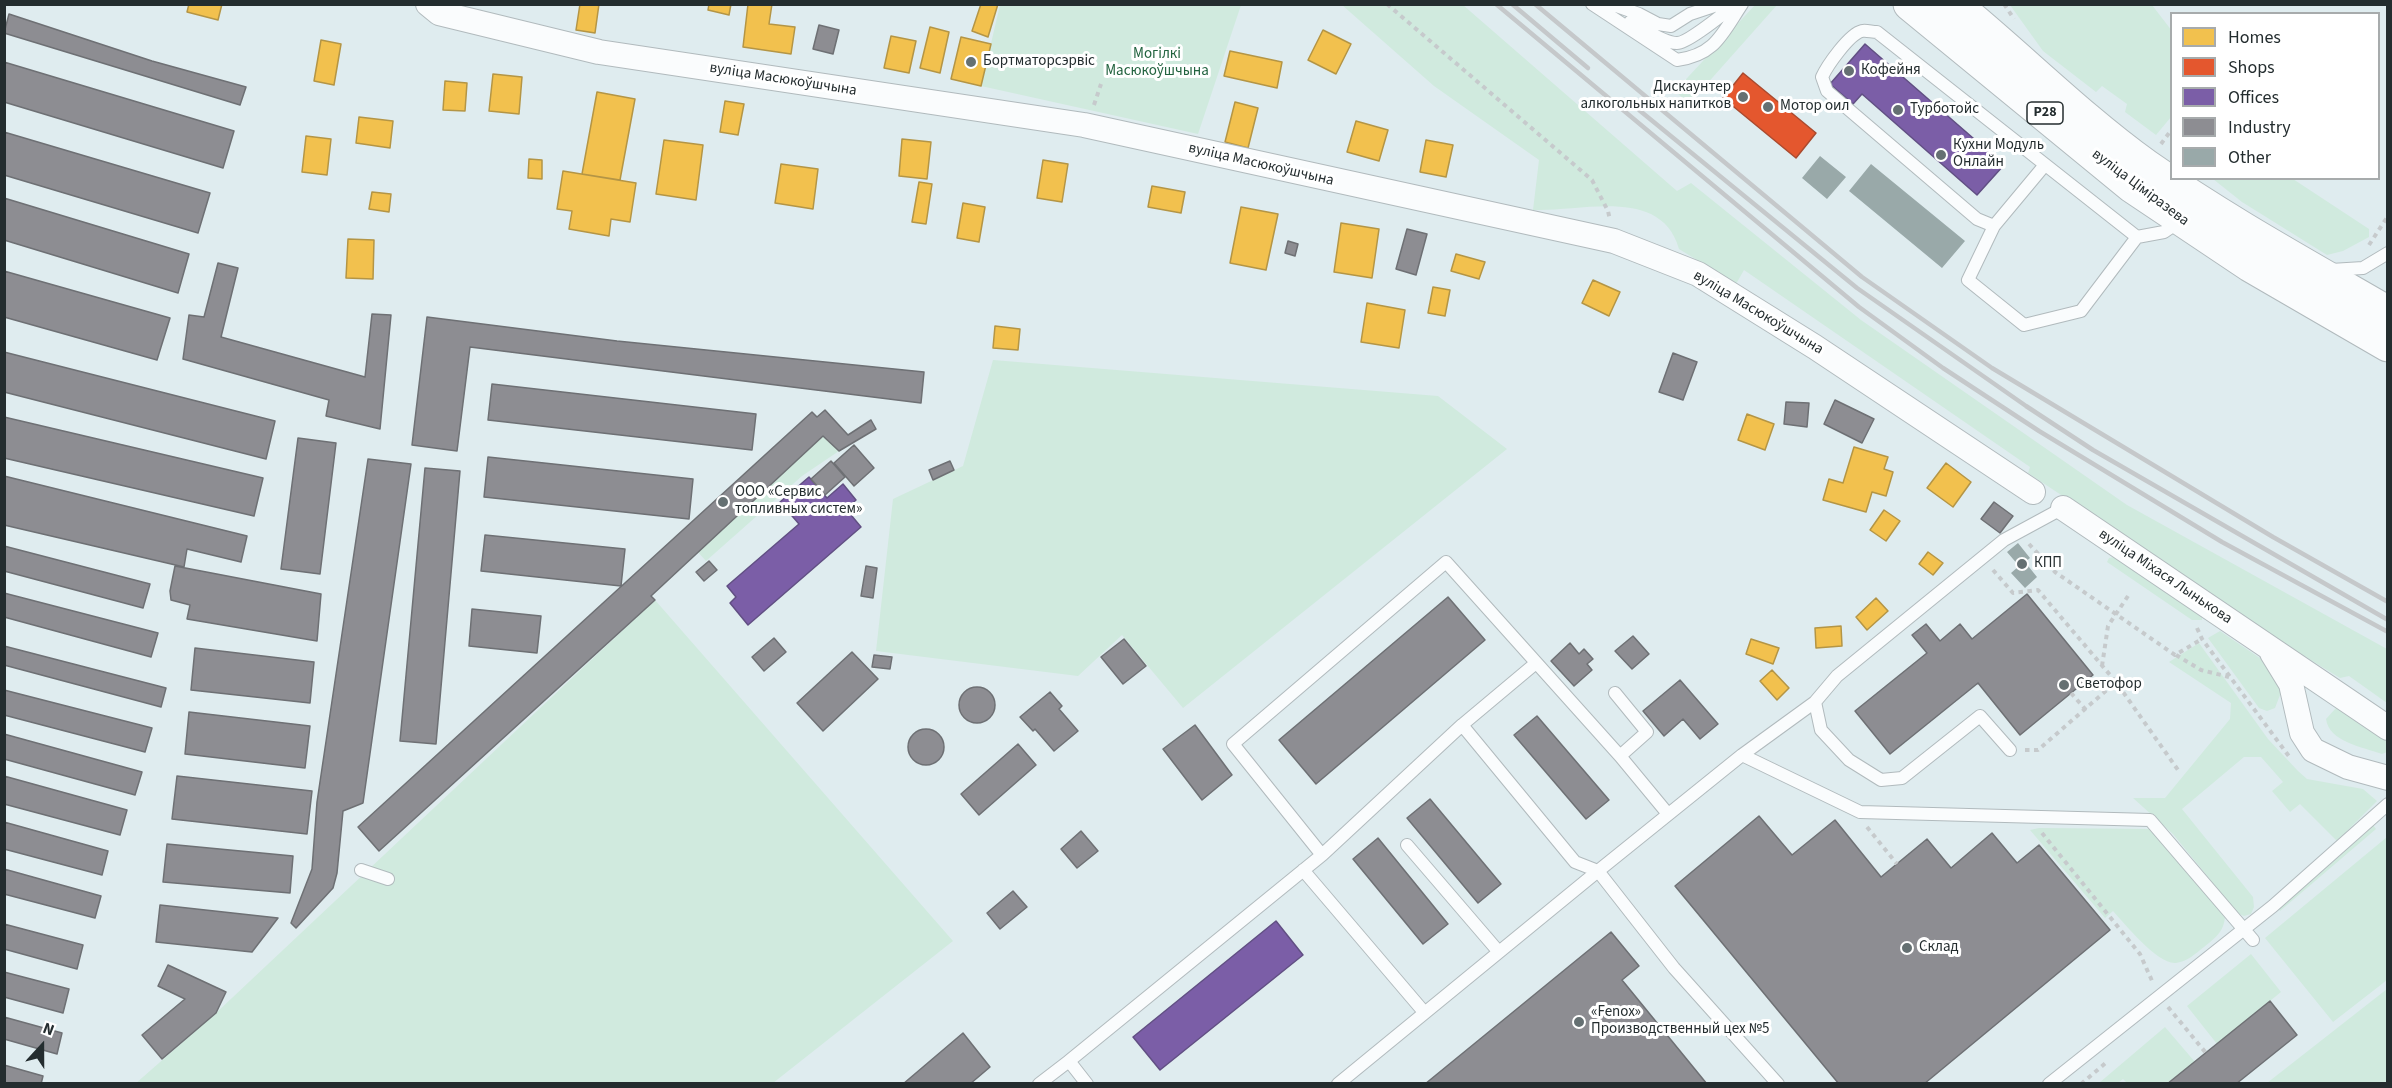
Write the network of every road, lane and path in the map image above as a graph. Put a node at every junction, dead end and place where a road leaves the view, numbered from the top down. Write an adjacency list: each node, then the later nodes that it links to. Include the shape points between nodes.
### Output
1 (428, 4): 19 (street, вуліца Масюкоўшчына, via 439,12 599,52 1084,125)
2 (1387, 4): 19 (path, via 1592,180 1608,211)
3 (1592, 4): 8 (lane, via 1677,60 1698,58 1710,48)
4 (1597, 4): 7 (lane, via 1679,43 1689,40)
5 (1611, 4): 6 (lane, via 1671,26 1690,14)
6 (1720, 4)
7 (1736, 4)
8 (1742, 4)
9 (1910, 4): 16 (main road, вуліца Ціміразева / Р28, via 2132,186)
10 (1954, 4): 12 (main road, вуліца Ціміразева / Р28)
11 (1972, 4): 12 (lane)
12 (1994, 37): 21 (main road, вуліца Ціміразева / Р28, via 2086,120 2146,166)
13 (2170, 132): 14 (path)
14 (2161, 144)
15 (2044, 166): 17 (lane); 17 (lane, via 1877,32 1861,31 1833,59 1822,77 1827,92 1977,219); 18 (lane)
16 (2181, 220): 18 (lane, via 2164,232); 23 (main road, вуліца Ціміразева / Р28)
17 (1994, 226): 18 (lane, via 1968,280 2024,325 2081,311)
18 (2137, 237)
19 (1614, 241): 24 (street, вуліца Масюкоўшчына, via 1698,274)
20 (2388, 253): 21 (lane, via 2363,268)
21 (2309, 267): 22 (main road, вуліца Ціміразева / Р28)
22 (2388, 313)
23 (2388, 345)
24 (2033, 492)
25 (2063, 508): 26 (lane); 36 (street, вуліца Міхася Лынькова, via 2268,646)
26 (2019, 533): 27 (lane); 29 (path, via 2055,572)
27 (1982, 558): 34 (path, via 2013,593 2038,590); 40 (lane, via 1837,676)
28 (2130, 592): 29 (path)
29 (2116, 614): 32 (path); 34 (path, via 2108,626)
30 (2197, 628): 31 (path)
31 (2202, 639): 32 (path); 35 (path)
32 (2175, 655): 35 (path, via 2201,670)
33 (1536, 663): 42 (lane); 46 (lane); 55 (lane, via 1446,562 1233,744)
34 (2102, 666): 37 (path)
35 (2230, 677): 47 (path, via 2271,736)
36 (2300, 679): 43 (street, вуліца Міхася Лынькова); 49 (street, via 2302,733 2313,750 2348,767)
37 (2116, 682): 41 (path); 48 (path)
38 (1615, 693): 46 (lane, via 1647,732)
39 (2071, 693): 41 (path)
40 (1815, 702): 44 (lane, via 1821,730 1849,760 1881,780 1902,778 1980,716); 45 (lane)
41 (2085, 710): 44 (path, via 2038,750)
42 (1462, 725): 55 (lane); 59 (lane, via 1575,862)
43 (2388, 728)
44 (2010, 750)
45 (1742, 755): 51 (lane); 61 (lane, via 1860,812 2150,820)
46 (1620, 756): 51 (lane)
47 (2295, 762)
48 (2178, 770)
49 (2388, 778)
50 (2388, 804): 61 (lane)
51 (1668, 814): 59 (lane)
52 (1874, 822): 56 (path, via 1862,822)
53 (2038, 828): 64 (path, via 2140,954)
54 (1407, 845): 63 (lane)
55 (1322, 855): 58 (lane)
56 (1897, 864)
57 (361, 870): 60 (lane)
58 (1303, 870): 65 (lane); 67 (lane)
59 (1598, 871): 63 (lane); 71 (lane, via 1674,968)
60 (388, 879)
61 (2244, 929): 62 (lane); 64 (lane)
62 (2253, 940)
63 (1498, 951): 65 (lane)
64 (2158, 996): 66 (path); 72 (lane)
65 (1424, 1012): 70 (lane)
66 (2206, 1053)
67 (1069, 1061): 68 (lane); 69 (lane)
68 (1039, 1083)
69 (1087, 1083)
70 (1338, 1083)
71 (1778, 1083)
72 (2049, 1083)

